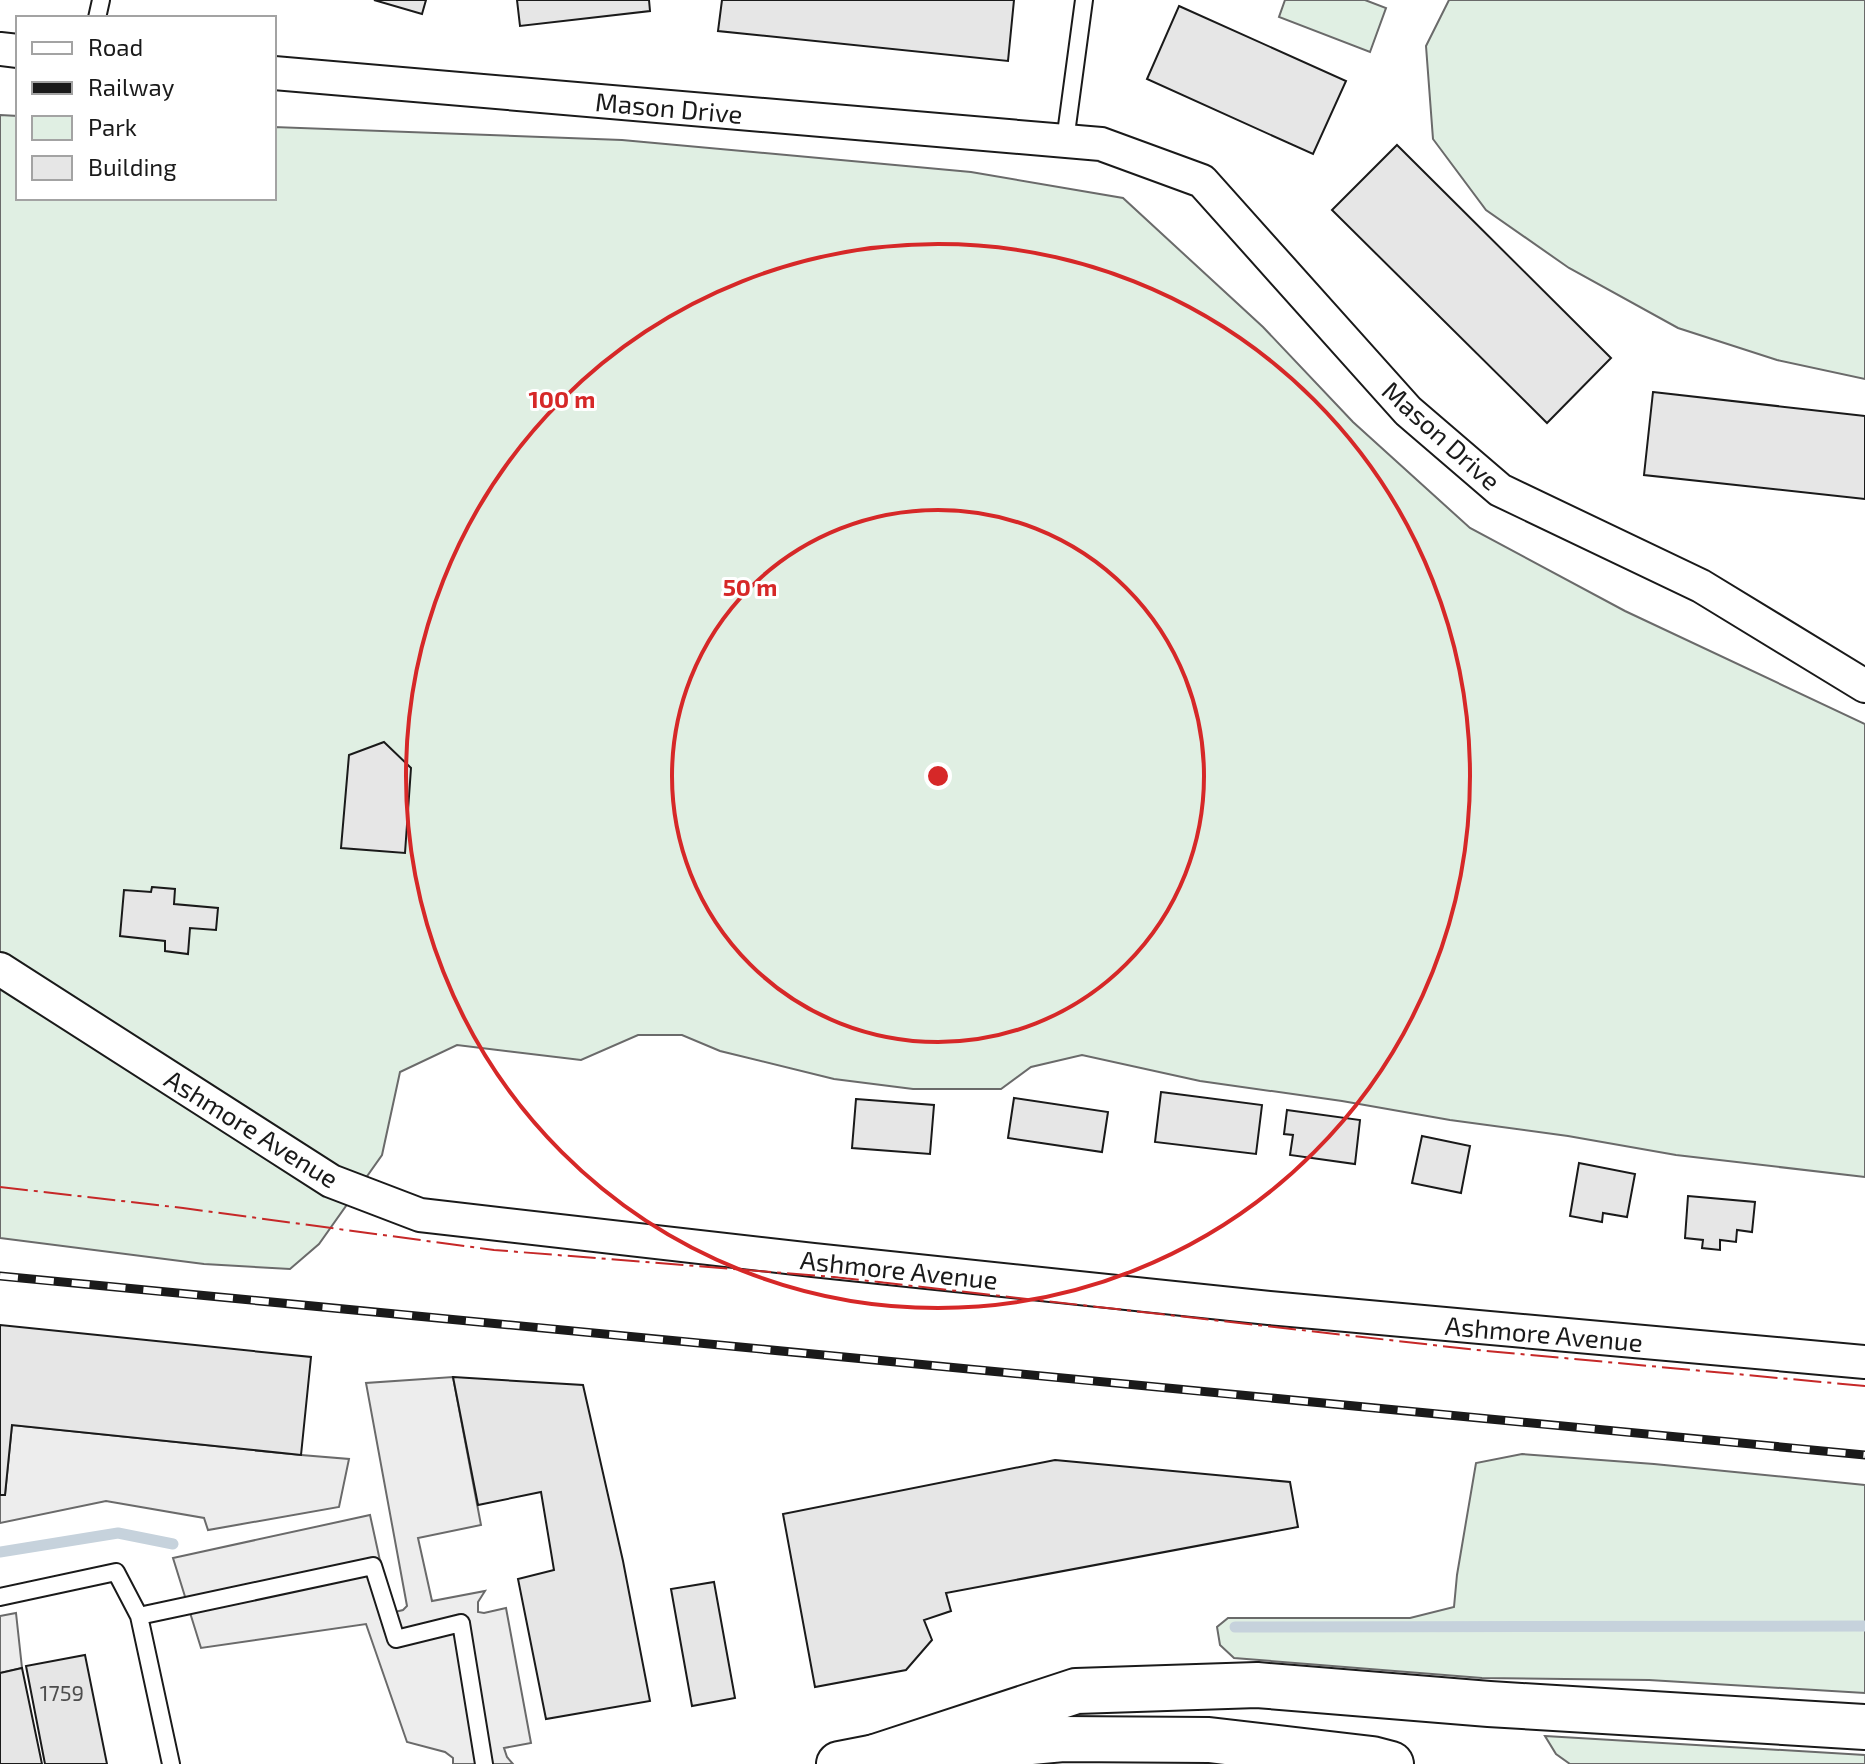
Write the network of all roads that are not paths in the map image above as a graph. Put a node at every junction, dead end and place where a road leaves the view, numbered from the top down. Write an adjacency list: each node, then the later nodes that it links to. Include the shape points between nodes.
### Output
1 (1084, 0): 3 (lane)
2 (276, 73): 3 (street, Mason Drive)
3 (1065, 141): 4 (street, Mason Drive, via 1101,144 1202,181 1408,411 1500,490 1701,586)
4 (1865, 686)
5 (0, 969): 6 (street, Ashmore Avenue, via 331,1181 420,1215 1269,1308)
6 (1865, 1362)
7 (0, 1597): 8 (lane, via 116,1572)
8 (139, 1616): 13 (lane); 14 (lane, via 373,1566 396,1639 461,1623)
9 (1865, 1727): 12 (main road, via 1257,1685 1076,1691)
10 (1140, 1752): 11 (main road); 12 (main road, via 1063,1739)
11 (1208, 1752): 15 (main road)
12 (857, 1761)
13 (171, 1764)
14 (484, 1764)
15 (1391, 1764)

